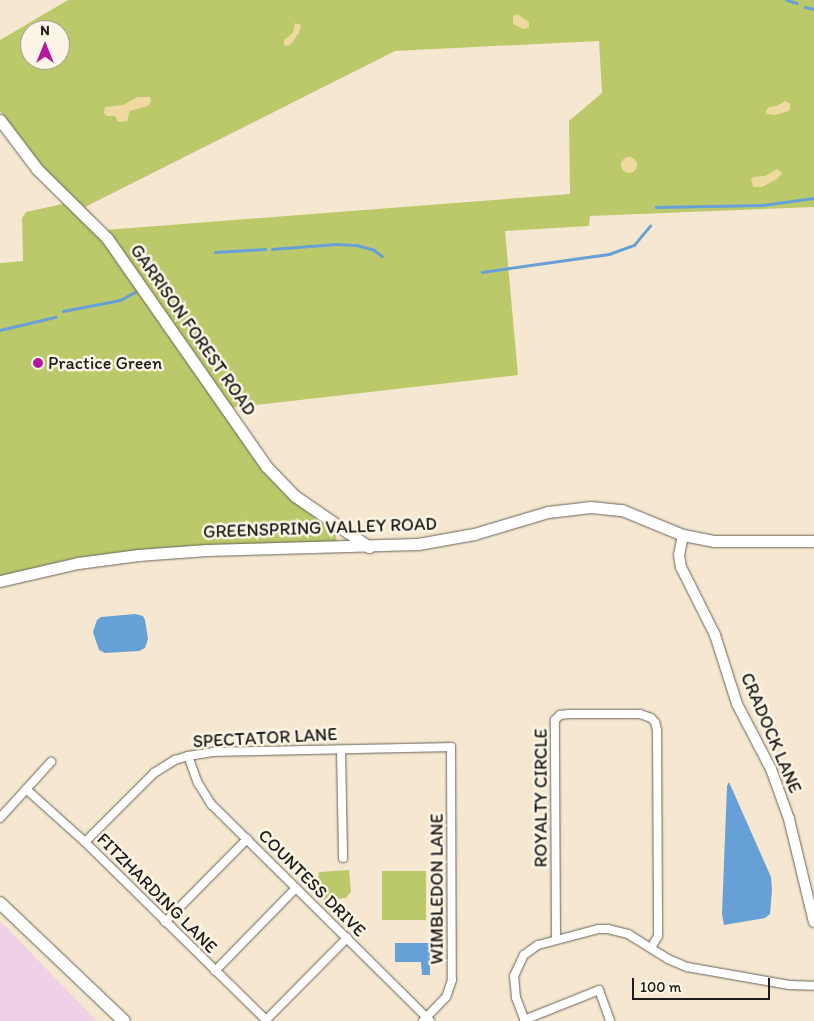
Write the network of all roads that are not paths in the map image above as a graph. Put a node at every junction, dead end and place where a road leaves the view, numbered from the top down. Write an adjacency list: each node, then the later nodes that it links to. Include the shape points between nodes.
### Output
1 (0, 120): 4 (main road, GARRISON FOREST ROAD, via 37,169 107,238 266,466 295,496)
2 (683, 535): 3 (main road, GREENSPRING VALLEY ROAD, via 730,543); 4 (main road, GREENSPRING VALLEY ROAD, via 622,510 591,507 548,512 442,541); 18 (street, CRADOCK LANE, via 679,555 681,566 715,635 737,704 771,769 789,819)
3 (814, 540)
4 (369, 547): 5 (main road, GREENSPRING VALLEY ROAD, via 138,555 78,563)
5 (0, 581)
6 (450, 747): 7 (street, SPECTATOR LANE); 25 (street, WIMBLEDON LANE, via 452,980 446,997)
7 (341, 750): 8 (street, SPECTATOR LANE, via 213,752); 14 (street)
8 (188, 756): 12 (street, COUNTESS DRIVE, via 206,797); 13 (street, SPECTATOR LANE, via 154,773)
9 (51, 762): 10 (street)
10 (26, 789): 11 (street); 13 (street, FITZHARDING LANE)
11 (0, 818)
12 (247, 840): 15 (street, COUNTESS DRIVE); 17 (street)
13 (85, 842): 17 (street, FITZHARDING LANE)
14 (343, 858)
15 (296, 888): 19 (street, COUNTESS DRIVE); 22 (street)
16 (0, 903): 26 (main road)
17 (165, 922): 22 (street, FITZHARDING LANE)
18 (814, 922)
19 (347, 938): 24 (street, FITZHARDING LANE); 25 (street, COUNTESS DRIVE)
20 (556, 939): 21 (street, via 608,929 628,934); 21 (street, ROYALTY CIRCLE, via 556,720 569,714 640,714 651,718 657,730 658,936); 27 (street, via 530,949 516,969 516,998)
21 (651, 948): 23 (street, via 668,960 687,967 789,985)
22 (215, 971): 24 (street, FITZHARDING LANE)
23 (814, 986)
24 (265, 1020)
25 (426, 1020)
26 (124, 1021)
27 (525, 1021): 28 (street, via 599,990)
28 (610, 1021)

